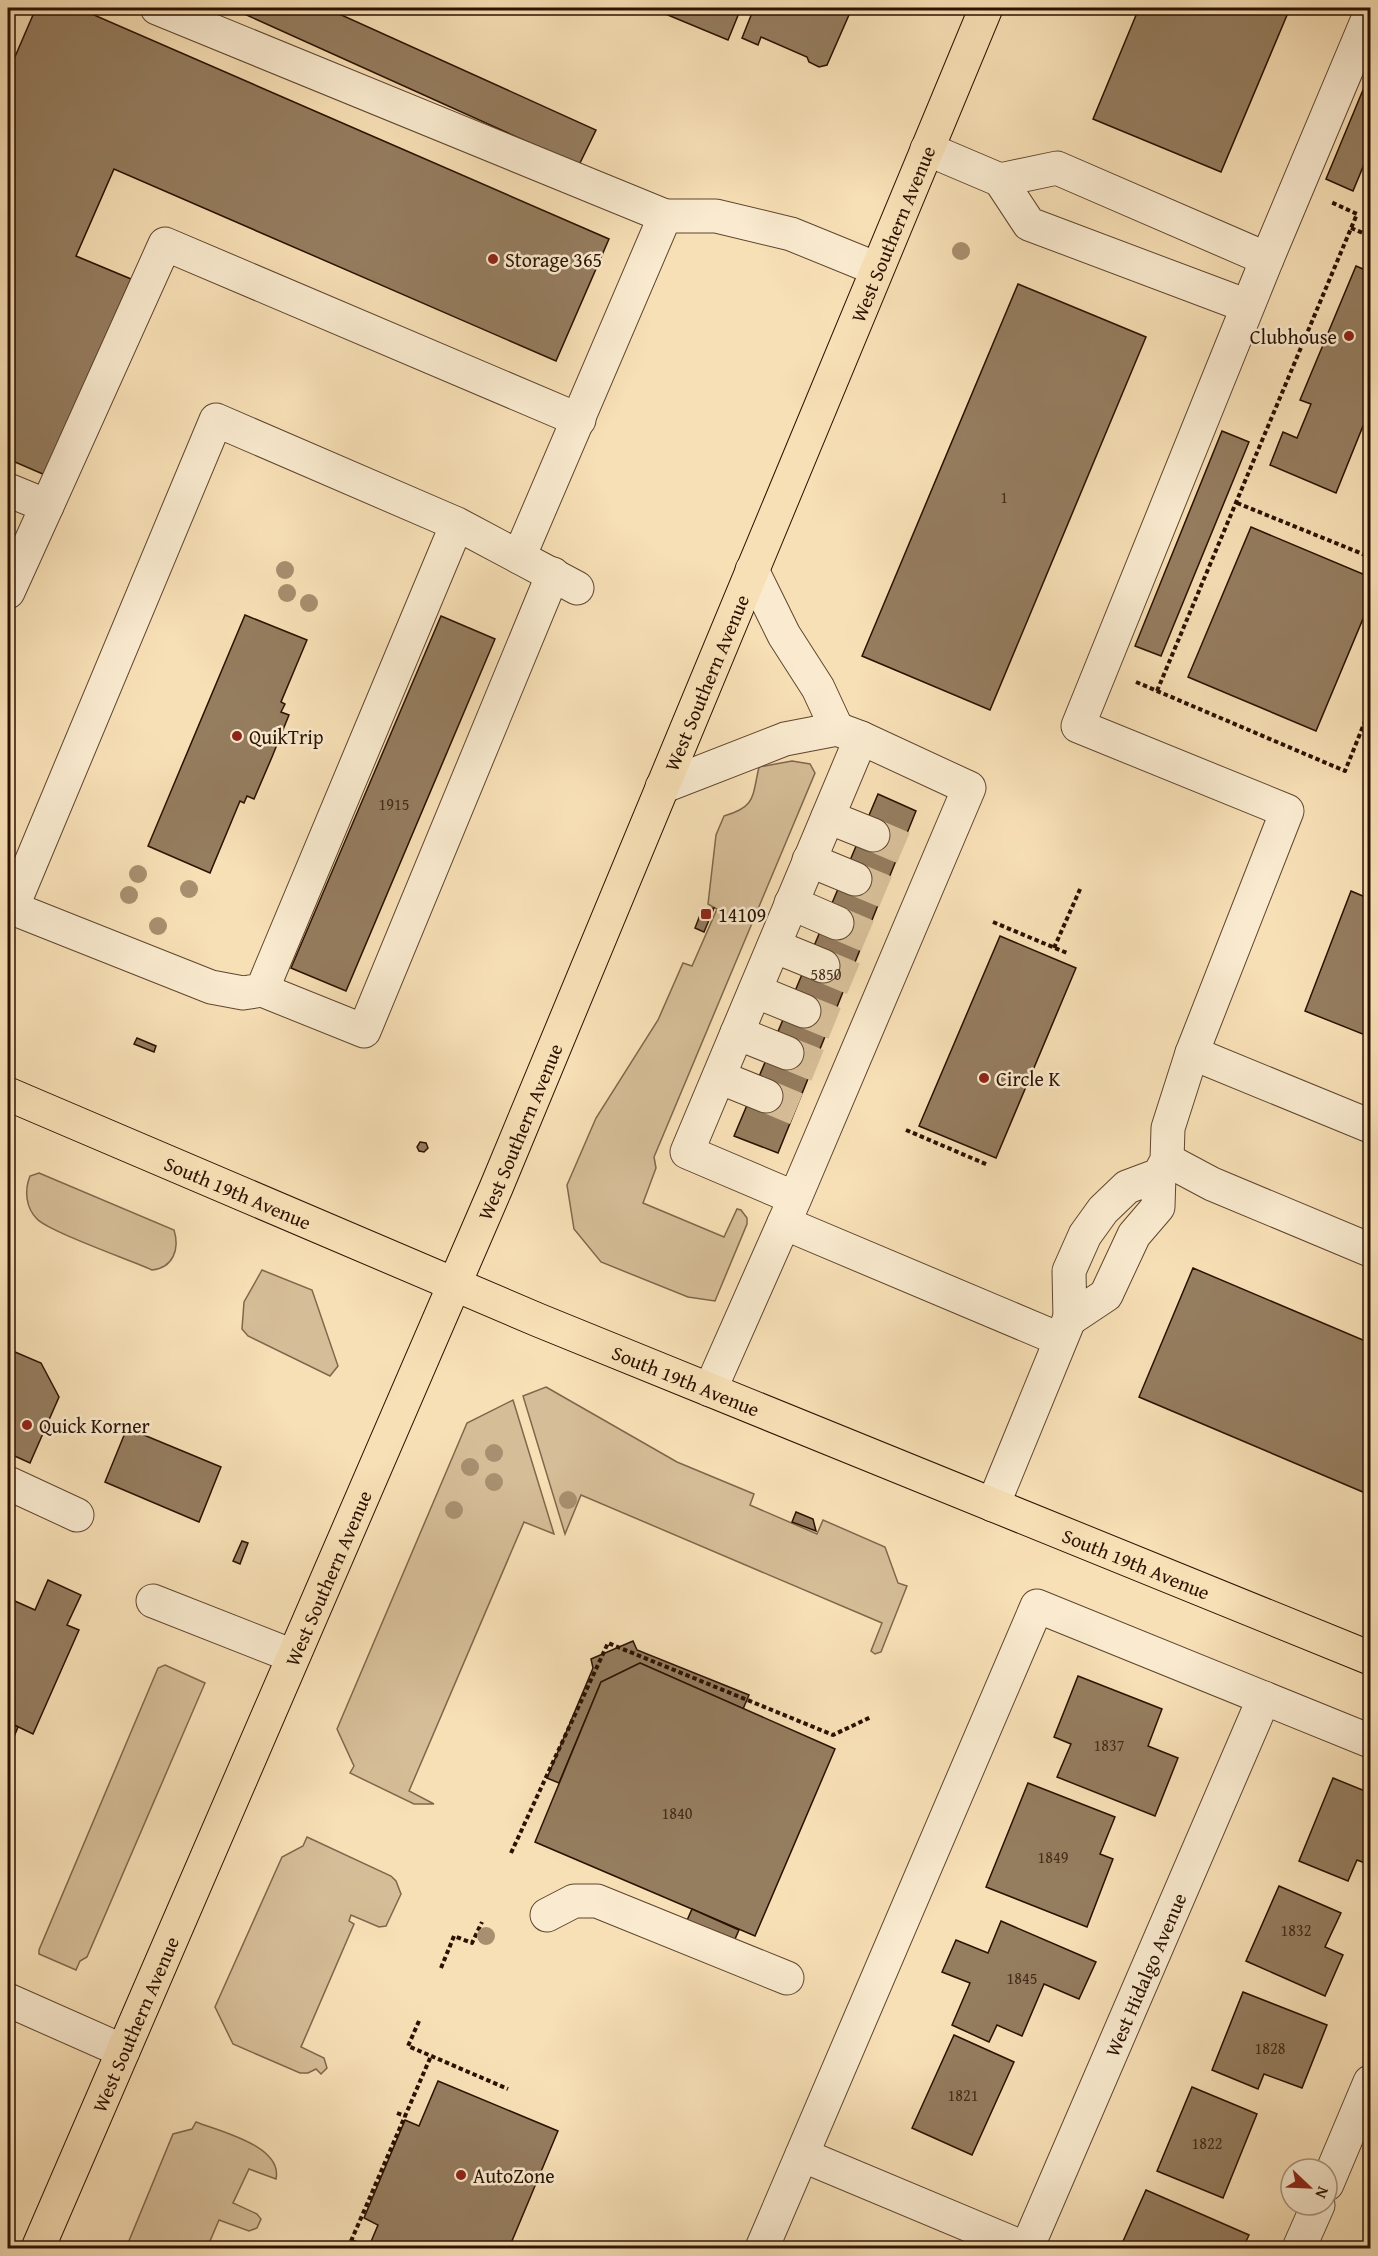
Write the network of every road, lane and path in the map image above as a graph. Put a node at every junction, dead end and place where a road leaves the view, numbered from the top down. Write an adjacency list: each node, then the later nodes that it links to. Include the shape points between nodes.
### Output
1 (158, 8): 7 (street)
2 (986, 8): 4 (main road, West Southern Avenue)
3 (1371, 14): 6 (street)
4 (927, 148): 5 (street); 11 (main road, West Southern Avenue)
5 (1000, 180): 10 (street, via 1057,168); 12 (street, via 1029,224)
6 (1297, 188): 8 (path, via 1357,214); 10 (street)
7 (665, 216): 11 (street, via 716,216 791,234); 13 (street)
8 (1351, 228): 9 (path); 15 (path)
9 (1371, 237)
10 (1267, 259): 12 (street)
11 (877, 269): 20 (main road, West Southern Avenue)
12 (1247, 306): 22 (street)
13 (579, 420): 16 (street, via 165,244); 18 (street)
14 (8, 490): 16 (street)
15 (1237, 502): 19 (path); 23 (path)
16 (46, 507): 21 (street)
17 (457, 524): 18 (street); 33 (street, via 216,420); 40 (street)
18 (519, 557): 40 (street, via 565,581 364,1031)
19 (1371, 557)
20 (752, 570): 25 (street, via 784,636); 26 (main road, West Southern Avenue)
21 (8, 592)
22 (1102, 667): 23 (path); 45 (street, via 1078,726 1287,811)
23 (1157, 691): 24 (path, via 1345,771)
24 (1370, 711)
25 (849, 734): 26 (street, via 785,738); 27 (street); 53 (street, via 969,788 925,857 816,1117)
26 (662, 787): 57 (main road, West Southern Avenue)
27 (828, 817): 28 (street); 29 (street)
28 (873, 835)
29 (809, 860): 30 (street); 32 (street)
30 (855, 879)
31 (1081, 887): 37 (path)
32 (791, 903): 35 (street); 36 (street)
33 (10, 914): 40 (street, via 211,987 243,993)
34 (993, 922): 37 (path)
35 (837, 923)
36 (774, 946): 39 (street); 41 (street)
37 (1054, 948): 38 (path)
38 (1067, 953)
39 (823, 966)
40 (262, 990)
41 (755, 991): 42 (street); 43 (street)
42 (804, 1011)
43 (737, 1033): 44 (street); 46 (street)
44 (787, 1053)
45 (1192, 1053): 49 (street); 52 (street, via 1168,1128)
46 (719, 1077): 48 (street); 53 (street, via 687,1152)
47 (8, 1094): 57 (main road, South 19th Avenue)
48 (766, 1096)
49 (1371, 1126)
50 (906, 1130): 51 (path)
51 (988, 1165)
52 (1163, 1168): 54 (street, via 1127,1186); 55 (street, via 1158,1207); 56 (street, via 1212,1184)
53 (790, 1210): 58 (street); 59 (street)
54 (1103, 1210): 55 (street); 58 (street, via 1085,1235 1069,1271)
55 (1134, 1235): 58 (street, via 1106,1295)
56 (1371, 1250)
57 (454, 1285): 59 (main road, South 19th Avenue); 64 (main road, West Southern Avenue)
58 (1064, 1329): 61 (street)
59 (710, 1390): 61 (main road, South 19th Avenue)
60 (8, 1483): 62 (street)
61 (993, 1505): 65 (main road, South 19th Avenue)
62 (77, 1515)
63 (153, 1601): 64 (street)
64 (293, 1656): 76 (main road, West Southern Avenue)
65 (1371, 1658)
66 (1264, 1698): 68 (street); 82 (street, via 1037,1606); 90 (street, West Hidalgo Avenue)
67 (872, 1717): 69 (path, via 833,1735 608,1643)
68 (1371, 1741)
69 (512, 1852)
70 (547, 1916): 73 (street, via 574,1901 597,1901)
71 (482, 1922): 72 (path, via 472,1943 454,1936)
72 (441, 1968)
73 (787, 1978)
74 (8, 2000): 76 (street)
75 (419, 2021): 77 (path, via 408,2046)
76 (123, 2051): 86 (main road, West Southern Avenue)
77 (431, 2056): 79 (path); 81 (path)
78 (1371, 2082): 83 (street)
79 (508, 2089)
80 (397, 2112): 81 (path)
81 (405, 2116): 85 (path)
82 (802, 2155): 89 (street); 90 (street)
83 (1339, 2157)
84 (1313, 2217): 91 (street)
85 (352, 2241): 87 (path); 88 (path)
86 (38, 2248)
87 (348, 2248)
88 (370, 2248)
89 (762, 2248)
90 (1025, 2248)
91 (1299, 2248)

